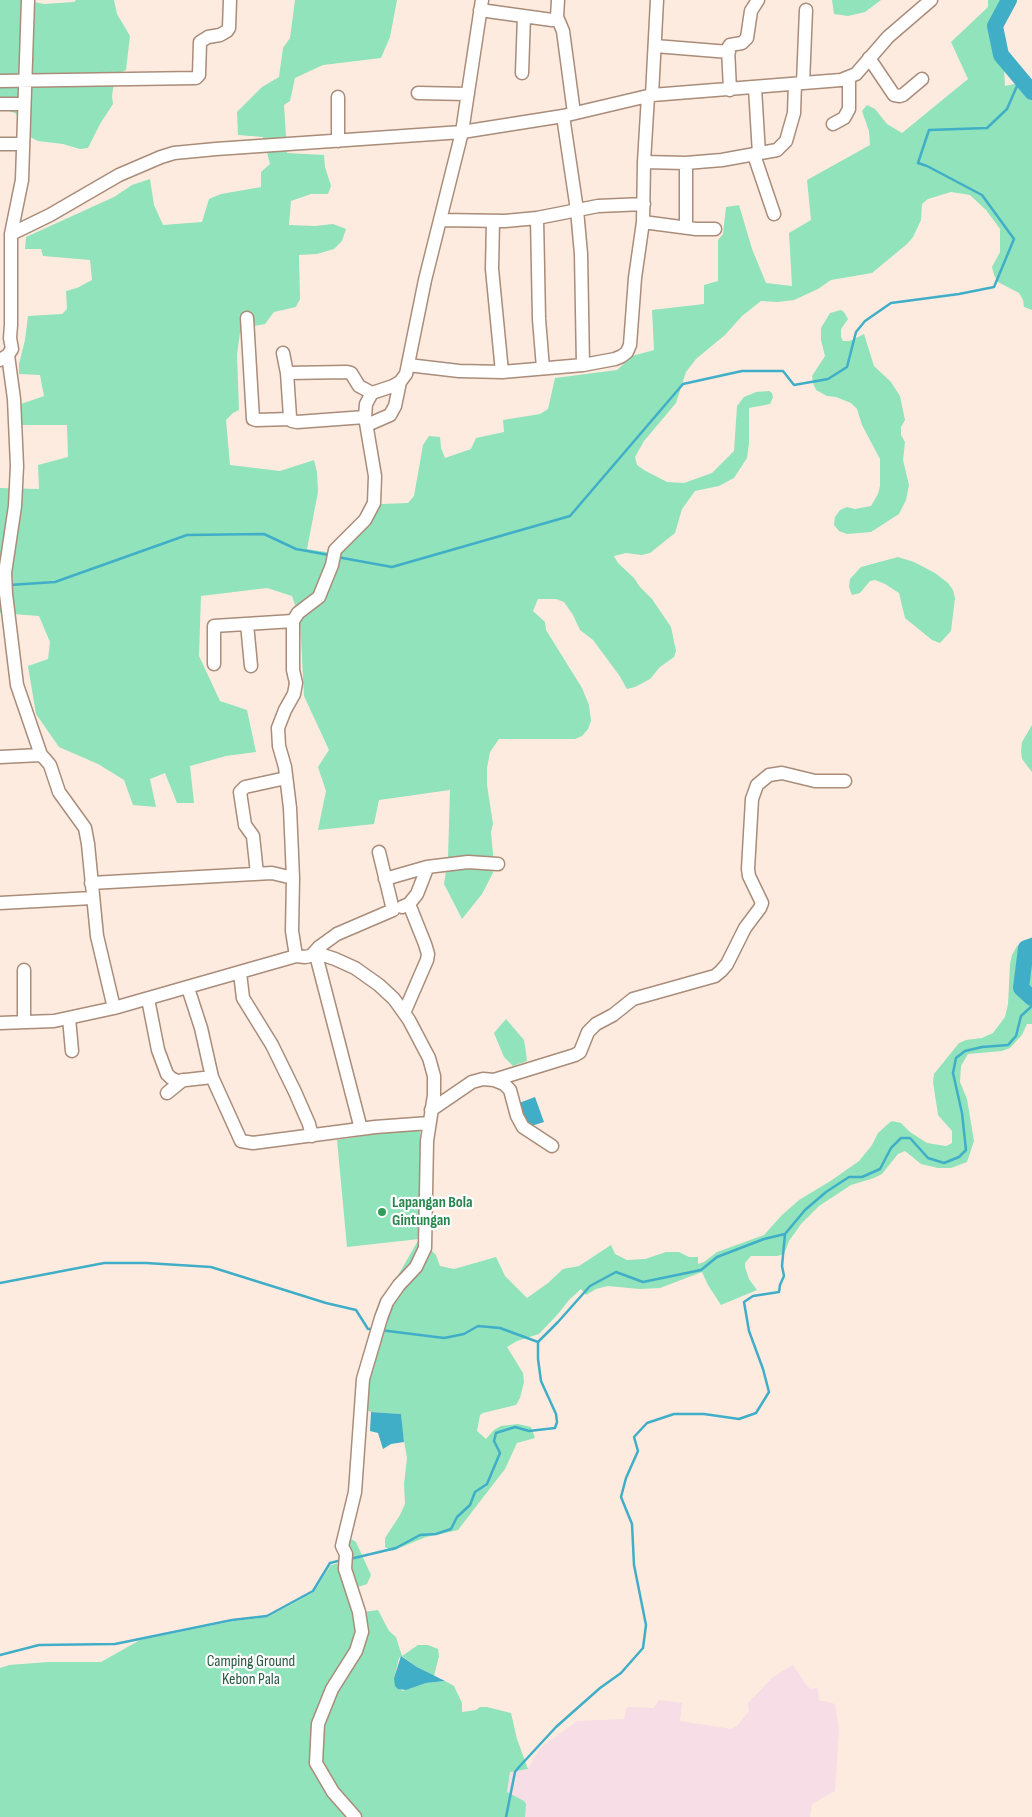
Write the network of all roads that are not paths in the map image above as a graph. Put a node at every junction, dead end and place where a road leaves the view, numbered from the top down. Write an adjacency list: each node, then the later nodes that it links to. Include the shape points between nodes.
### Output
1 (28, 0): 18 (street)
2 (230, 0): 18 (street, via 229,28 220,36 200,42 199,75 196,78)
3 (558, 0): 10 (street)
4 (657, 0): 11 (street)
5 (758, 0): 12 (street, via 751,11 747,38 742,43 730,45)
6 (931, 0): 13 (street)
7 (481, 5): 9 (street); 23 (street)
8 (806, 10): 19 (street)
9 (524, 16): 10 (street); 14 (street)
10 (557, 18): 28 (street, via 564,31)
11 (655, 46): 12 (street); 24 (street)
12 (729, 52): 21 (street)
13 (869, 58): 15 (street); 16 (street, via 894,95 903,95)
14 (522, 73)
15 (849, 78): 19 (street); 29 (street, via 849,109 844,118)
16 (922, 79)
17 (0, 81): 18 (street)
18 (24, 81): 27 (street)
19 (799, 84): 20 (street); 34 (street, via 786,141 778,150)
20 (754, 88): 21 (street); 34 (street)
21 (730, 90): 24 (street)
22 (418, 93): 23 (street)
23 (468, 94): 30 (street)
24 (650, 95): 28 (street); 35 (street)
25 (338, 97): 31 (street)
26 (0, 104): 27 (street)
27 (24, 104): 33 (street)
28 (568, 114): 30 (street); 38 (street)
29 (833, 124)
30 (462, 132): 31 (street); 41 (street)
31 (338, 141): 46 (street, via 216,149 161,157 119,175)
32 (0, 144): 33 (street)
33 (22, 144): 46 (street, via 22,180)
34 (756, 155): 36 (street); 39 (street)
35 (644, 162): 36 (street); 37 (street)
36 (686, 163): 44 (street)
37 (644, 204): 38 (street); 43 (street)
38 (577, 210): 40 (street); 50 (street)
39 (774, 214)
40 (537, 218): 42 (street); 52 (street, via 539,319)
41 (441, 220): 42 (street); 51 (street)
42 (493, 221): 53 (street, via 492,269)
43 (643, 222): 44 (street); 50 (street, via 630,346 622,356)
44 (686, 227): 45 (street)
45 (715, 229)
46 (11, 234): 49 (street, via 12,349)
47 (247, 318): 57 (street, via 253,419)
48 (283, 352): 54 (street)
49 (4, 358): 63 (street, via 14,399 17,466 5,573 6,594 17,685)
50 (584, 364): 52 (street)
51 (408, 365): 53 (street); 55 (street)
52 (544, 368): 53 (street)
53 (502, 372)
54 (288, 373): 56 (street, via 347,372 359,386); 57 (street)
55 (400, 382): 56 (street); 58 (street, via 390,414)
56 (372, 393): 58 (street, via 366,404)
57 (291, 419): 58 (street, via 297,422)
58 (366, 421): 59 (street, via 375,476 374,503 365,520 335,550 320,597 298,613)
59 (294, 621): 60 (street); 65 (street, via 293,670 296,683 278,728)
60 (247, 624): 61 (street, via 214,626); 62 (street)
61 (214, 664)
62 (251, 666)
63 (41, 755): 64 (street); 73 (street, via 50,765 59,792 85,828)
64 (0, 757)
65 (286, 778): 70 (street, via 240,792 245,825 253,836); 71 (street)
66 (845, 781): 92 (street, via 815,781 782,773 769,775 757,784 752,799 748,869 762,902 722,971 715,976 633,999 596,1024 575,1055)
67 (379, 852): 72 (street)
68 (498, 864): 69 (street, via 468,862)
69 (427, 866): 72 (street); 76 (street, via 417,894)
70 (257, 874): 71 (street); 73 (street)
71 (293, 878): 78 (street, via 292,931)
72 (385, 879): 77 (street)
73 (92, 883): 74 (street)
74 (92, 898): 75 (street); 84 (street, via 97,936)
75 (0, 903)
76 (409, 904): 77 (street); 85 (street, via 428,954)
77 (394, 910): 79 (street, via 337,934 319,947)
78 (296, 956): 79 (street); 81 (street)
79 (313, 956): 85 (street, via 320,954 335,959 370,978 394,999); 96 (street)
80 (24, 970): 87 (street)
81 (240, 973): 82 (street); 97 (street, via 243,998 272,1045)
82 (188, 988): 83 (street); 90 (street)
83 (148, 999): 84 (street); 91 (street, via 163,1064 171,1078)
84 (114, 1008): 86 (street)
85 (404, 1013): 94 (street, via 432,1064)
86 (69, 1018): 87 (street); 89 (street)
87 (24, 1022): 88 (street)
88 (0, 1023)
89 (72, 1051)
90 (212, 1076): 91 (street); 97 (street, via 241,1141 252,1143)
91 (183, 1080): 93 (street)
92 (494, 1080): 94 (street, via 472,1082); 98 (street, via 510,1090 522,1127)
93 (167, 1093)
94 (432, 1110): 95 (street)
95 (429, 1123): 96 (street); 99 (street, via 425,1248 416,1267 399,1284 388,1302 375,1338 364,1379 356,1492 342,1546 362,1632 356,1651 332,1689 318,1724 316,1763 333,1792)
96 (361, 1129): 97 (street)
97 (312, 1136)
98 (552, 1146)
99 (355, 1817)

